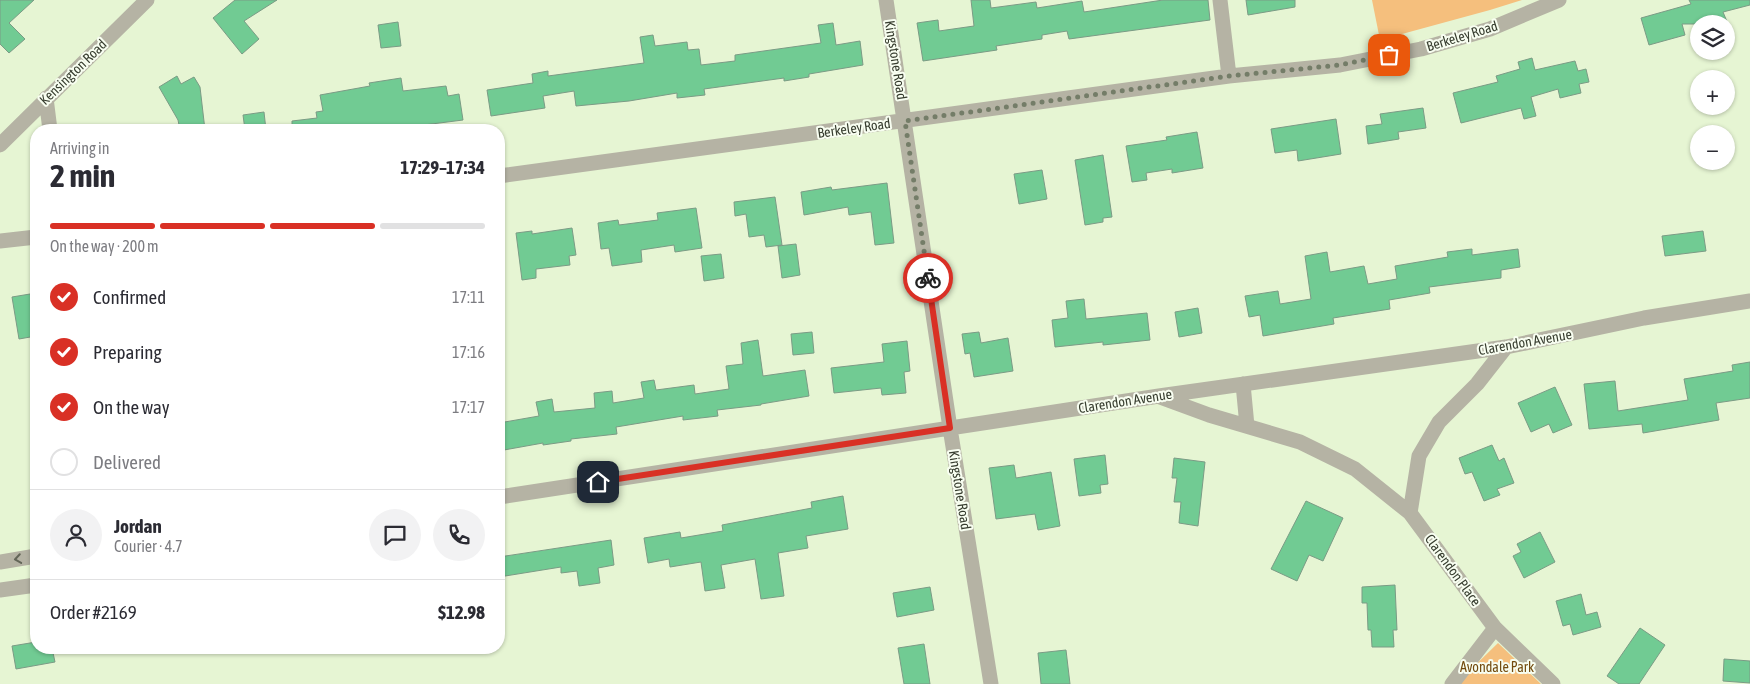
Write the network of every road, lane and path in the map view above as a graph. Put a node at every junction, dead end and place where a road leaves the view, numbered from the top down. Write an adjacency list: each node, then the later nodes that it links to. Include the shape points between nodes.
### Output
1 (146, 0): 6 (street, Kensington Road)
2 (886, 0): 7 (street, Kingstone Road)
3 (1220, 0): 5 (street)
4 (1559, 0): 5 (street, Berkeley Road, via 1490,30 1421,49 1340,65)
5 (1229, 76): 7 (street, Berkeley Road)
6 (46, 98): 8 (street); 9 (street, Kensington Road)
7 (905, 121): 10 (street, Berkeley Road); 18 (street, Kingstone Road)
8 (49, 124)
9 (0, 145)
10 (505, 175)
11 (30, 238): 12 (street)
12 (0, 241)
13 (1750, 301): 14 (street, Clarendon Avenue, via 1644,318)
14 (1506, 347): 15 (street, Clarendon Avenue); 20 (street, via 1477,384 1439,422 1420,456)
15 (1243, 384): 16 (street, Clarendon Avenue); 17 (street)
16 (1159, 396): 17 (street, Clarendon Place); 18 (street, Clarendon Avenue)
17 (1247, 426): 20 (street, Clarendon Place, via 1300,442 1355,469)
18 (950, 428): 19 (street, Clarendon Avenue); 26 (street, Kingstone Road)
19 (505, 496)
20 (1410, 513): 25 (street, Clarendon Place)
21 (30, 557): 22 (street, one-way to 22)
22 (0, 562)
23 (30, 586): 24 (street)
24 (0, 590)
25 (1495, 628): 27 (street); 28 (street, Clarendon Place)
26 (991, 684)
27 (1452, 684)
28 (1553, 684)

